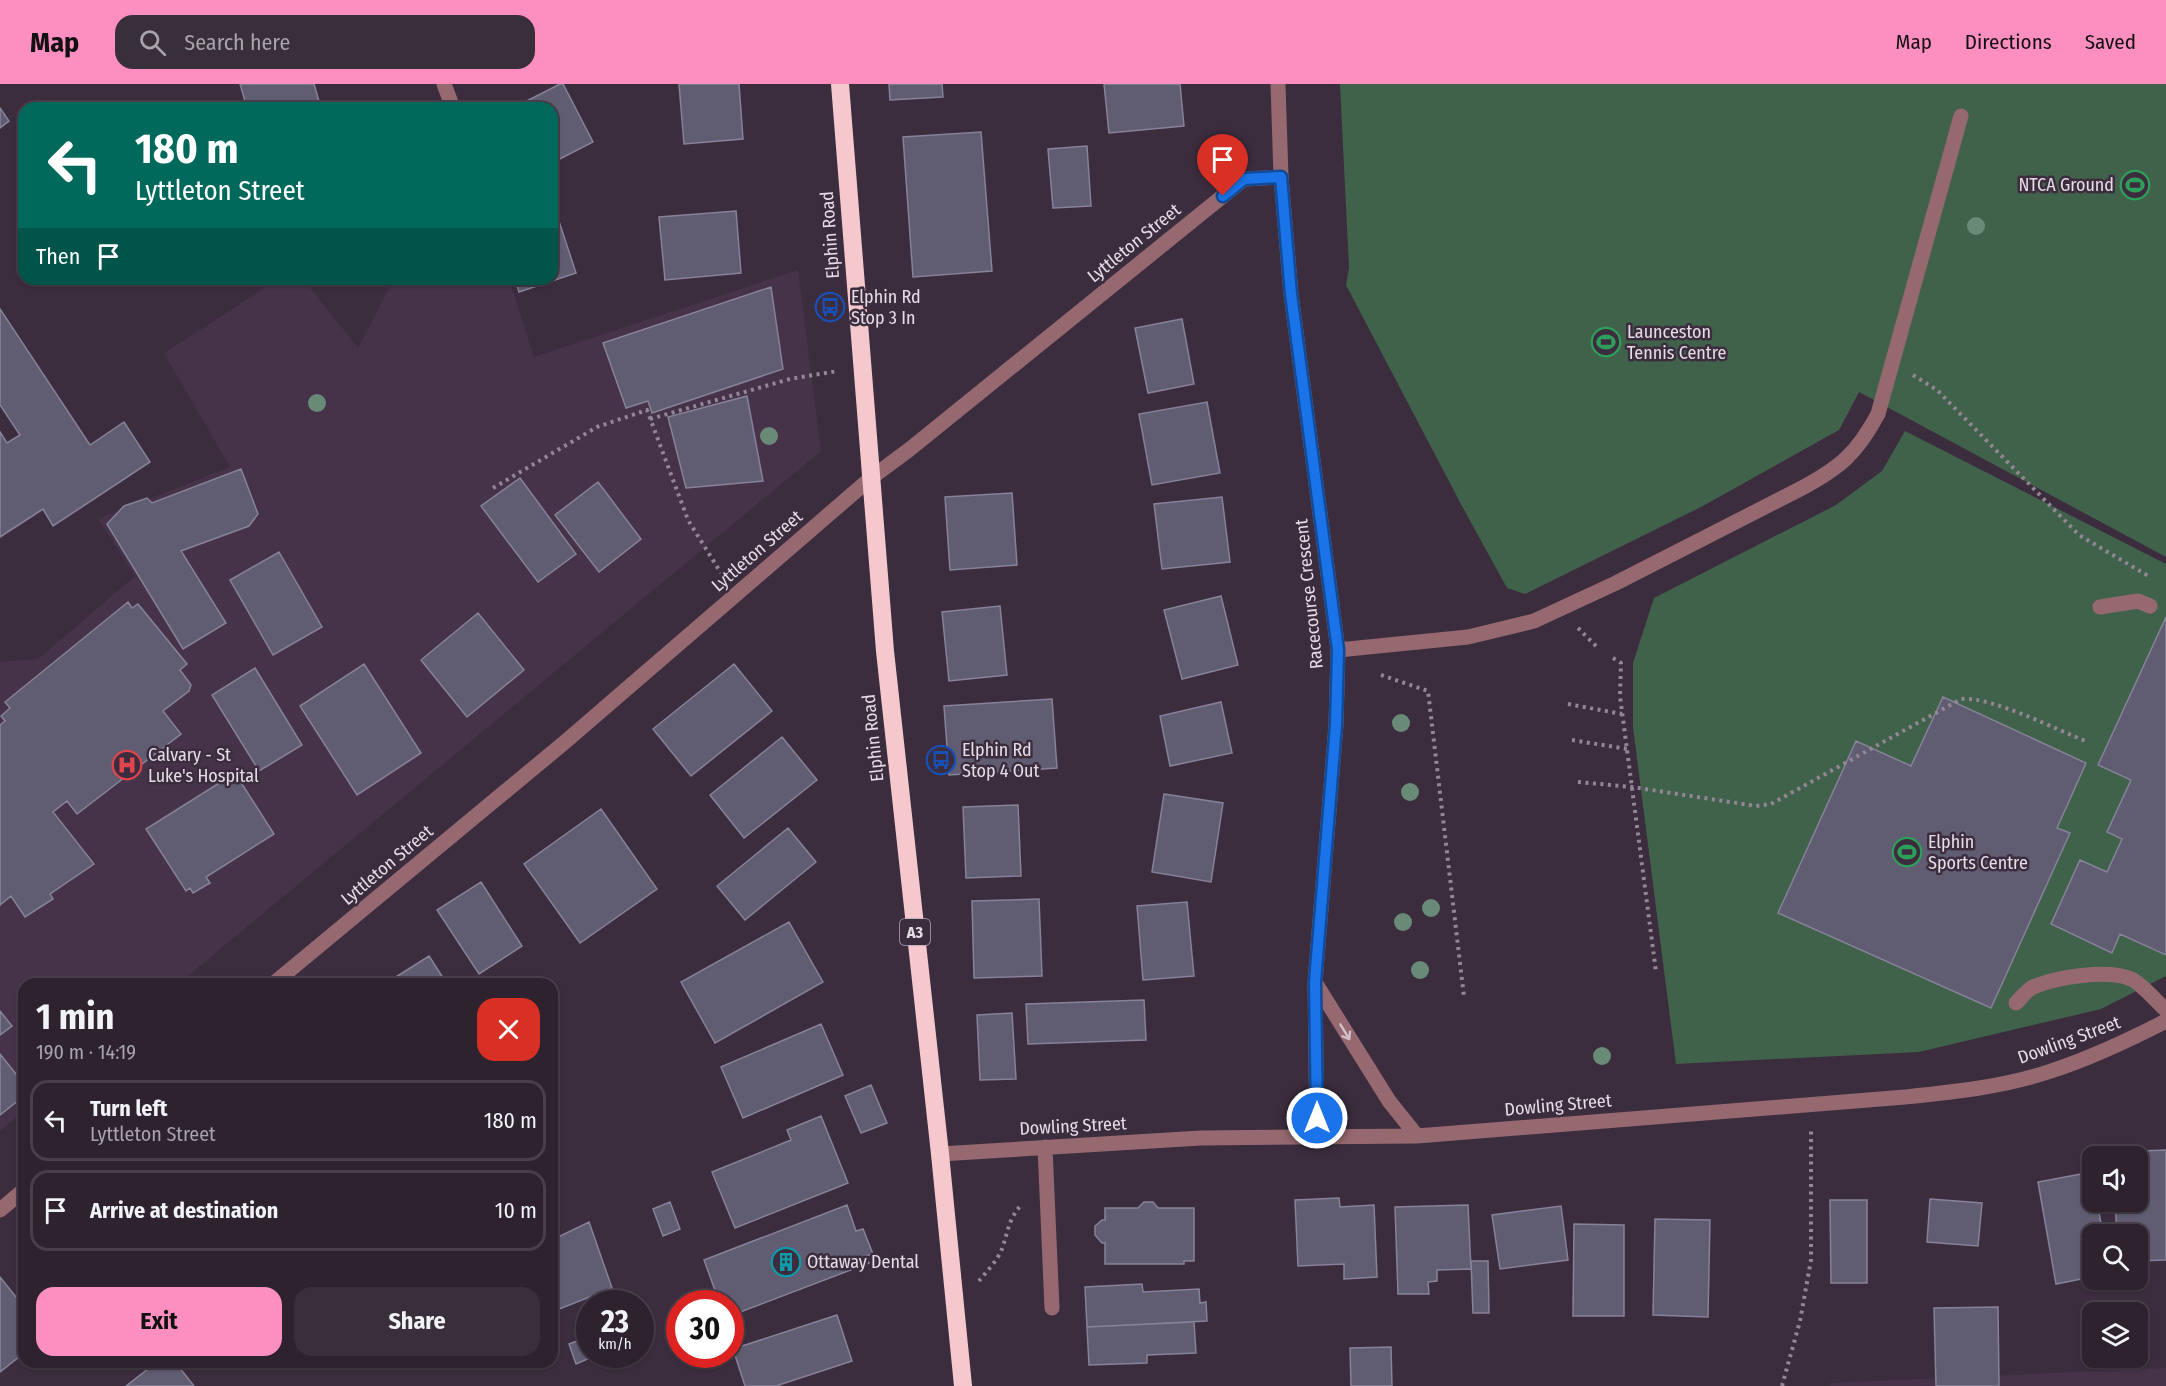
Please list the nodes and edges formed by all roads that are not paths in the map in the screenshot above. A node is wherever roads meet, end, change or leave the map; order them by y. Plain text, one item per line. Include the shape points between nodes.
1 (444, 84) edge
2 (840, 84) edge
3 (1278, 84) edge
4 (451, 102) edge
5 (1960, 116) dead end
6 (1281, 177) junction
7 (871, 478) junction
8 (2150, 606) road end
9 (2100, 607) dead end
10 (1338, 650) junction
11 (280, 978) edge
12 (1315, 982) junction
13 (2016, 1003) dead end
14 (2166, 1010) edge
15 (2166, 1021) edge
16 (1417, 1136) junction
17 (1317, 1137) junction
18 (1045, 1148) junction
19 (940, 1154) junction
20 (18, 1195) edge
21 (0, 1210) edge
22 (1052, 1308) dead end
23 (963, 1386) edge

1 - 4 street
2 - 7 highway, Elphin Road / A3
3 - 6 street, Racecourse Crescent
5 - 10 street via 1878,414 1848,459 1792,493 1534,621 1468,637
6 - 7 street, Lyttleton Street via 1244,179
6 - 10 street, Racecourse Crescent via 1291,294
7 - 11 street, Lyttleton Street via 565,742
7 - 19 highway, Elphin Road / A3 via 897,768
8 - 9 street via 2138,601
10 - 12 street, Racecourse Crescent via 1336,725
12 -> 16 street via 1389,1101
12 - 17 street, Racecourse Crescent
13 - 14 street via 2031,988 2080,976 2114,975 2133,979
15 - 16 street, Dowling Street via 2128,1041 2050,1072 1969,1090
16 - 17 street, Dowling Street
17 - 18 street, Dowling Street via 1201,1138
18 - 19 street, Dowling Street
18 - 22 street
19 - 23 highway, Elphin Road / A3
20 - 21 street

